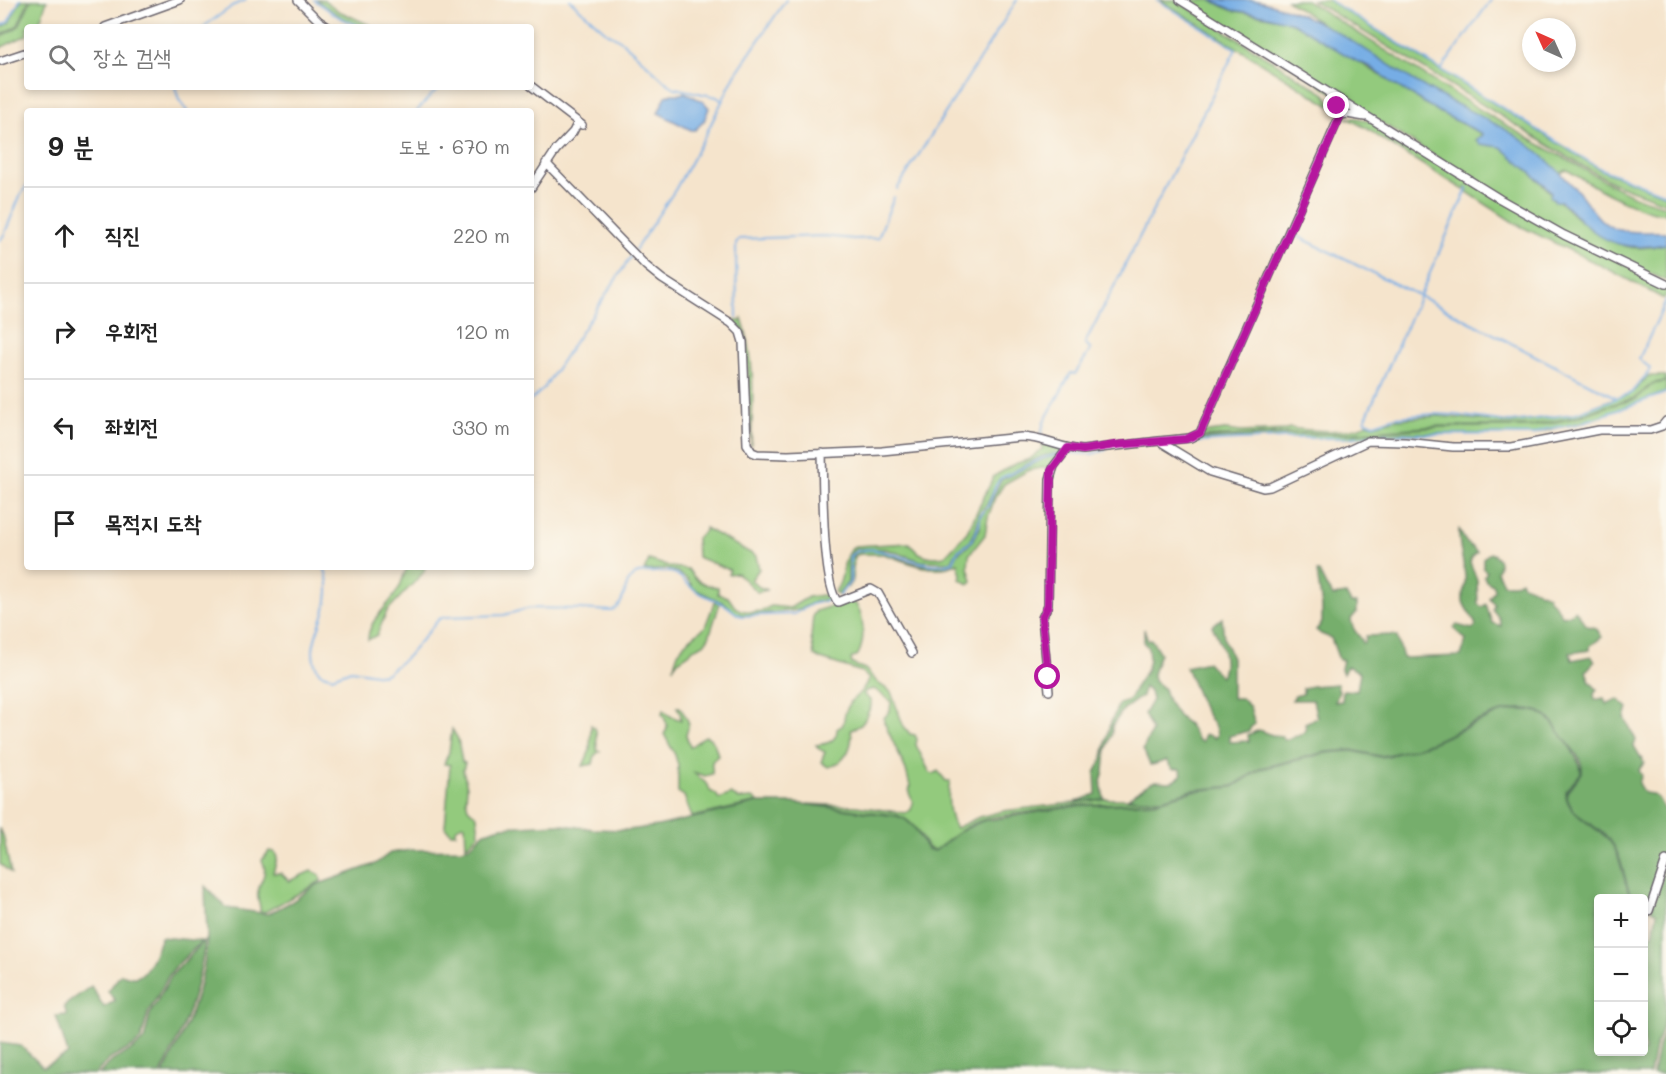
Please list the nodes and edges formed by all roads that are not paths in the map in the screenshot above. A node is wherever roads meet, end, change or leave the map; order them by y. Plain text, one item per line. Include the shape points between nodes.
1 (180, 0) edge
2 (298, 0) edge
3 (1180, 0) edge
4 (113, 24) edge
5 (324, 24) edge
6 (24, 53) edge
7 (0, 61) edge
8 (534, 88) edge
9 (1328, 92) junction
10 (1341, 115) junction
11 (1372, 119) junction
12 (546, 163) junction
13 (534, 183) edge
14 (1666, 284) edge
15 (1666, 421) edge
16 (1159, 441) junction
17 (1068, 448) junction
18 (822, 453) junction
19 (912, 653) dead end
20 (1049, 691) dead end
21 (1666, 860) edge
22 (1649, 911) dead end

1 - 4 street
2 - 5 street
3 - 9 street
6 - 7 street
8 - 12 street via 580,123
9 - 10 street
9 - 11 street
10 - 11 street
10 - 16 street via 1200,433
11 - 14 street via 1535,219
12 - 13 street
12 - 18 street via 651,270 740,332 747,444 752,452
15 - 16 street via 1650,430 1599,430 1511,447 1368,441 1263,488 1210,472
16 - 17 street via 1083,450
17 - 18 street via 1021,436
17 - 20 street via 1054,466 1050,479 1048,605 1042,618
18 - 19 street via 828,566 835,600 874,590
21 - 22 street

